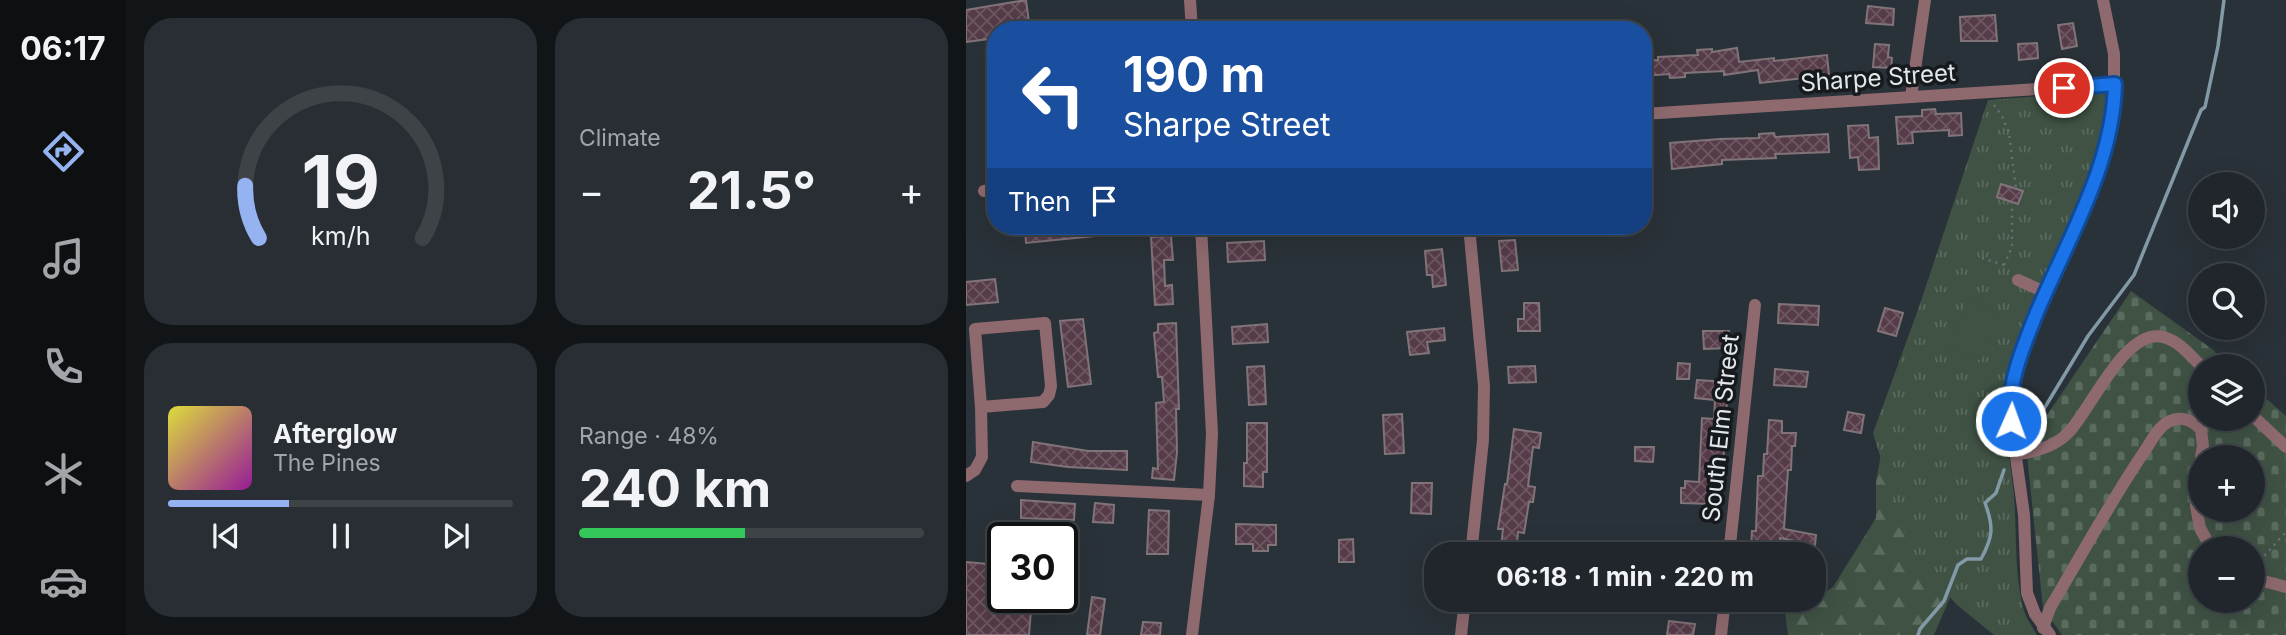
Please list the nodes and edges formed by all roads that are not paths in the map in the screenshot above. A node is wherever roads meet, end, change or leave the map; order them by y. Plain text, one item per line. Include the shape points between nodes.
1 (1190, 0) edge
2 (1925, 0) edge
3 (2103, 0) edge
4 (1191, 21) edge
5 (2115, 84) junction
6 (1911, 97) junction
7 (1652, 113) edge
8 (1202, 235) edge
9 (1470, 235) edge
10 (2018, 280) dead end
11 (2045, 292) junction
12 (1755, 306) dead end
13 (2188, 354) edge
14 (981, 407) junction
15 (2265, 427) edge
16 (2203, 445) edge
17 (2286, 447) edge
18 (2016, 454) junction
19 (966, 476) edge
20 (1017, 486) dead end
21 (1209, 495) junction
22 (1472, 542) edge
23 (1731, 542) edge
24 (2265, 581) edge
25 (2286, 587) edge
26 (1464, 612) edge
27 (1724, 612) edge
28 (2047, 631) edge
29 (1192, 635) edge
30 (1461, 635) edge
31 (1721, 635) edge

1 - 4 street
2 - 6 street
3 - 5 street
5 - 6 street, Sharpe Street
5 - 11 street via 2107,144
6 - 7 street, Sharpe Street
8 - 21 street via 1213,434
9 - 22 street via 1484,386
10 - 11 street
11 - 18 street via 2012,385
12 - 23 street, South Elm Street
13 - 18 street via 2176,342 2146,337 2128,350 2070,432 2036,452
14 - 14 street via 1043,402 1049,395 1045,323 975,329
14 - 19 street via 982,457
15 - 17 street
16 - 28 street via 2202,429 2190,420 2180,418 2161,427 2050,608
18 - 28 street via 2027,593
20 - 21 street
21 - 29 street
24 - 25 street
26 - 30 street
27 - 31 street

